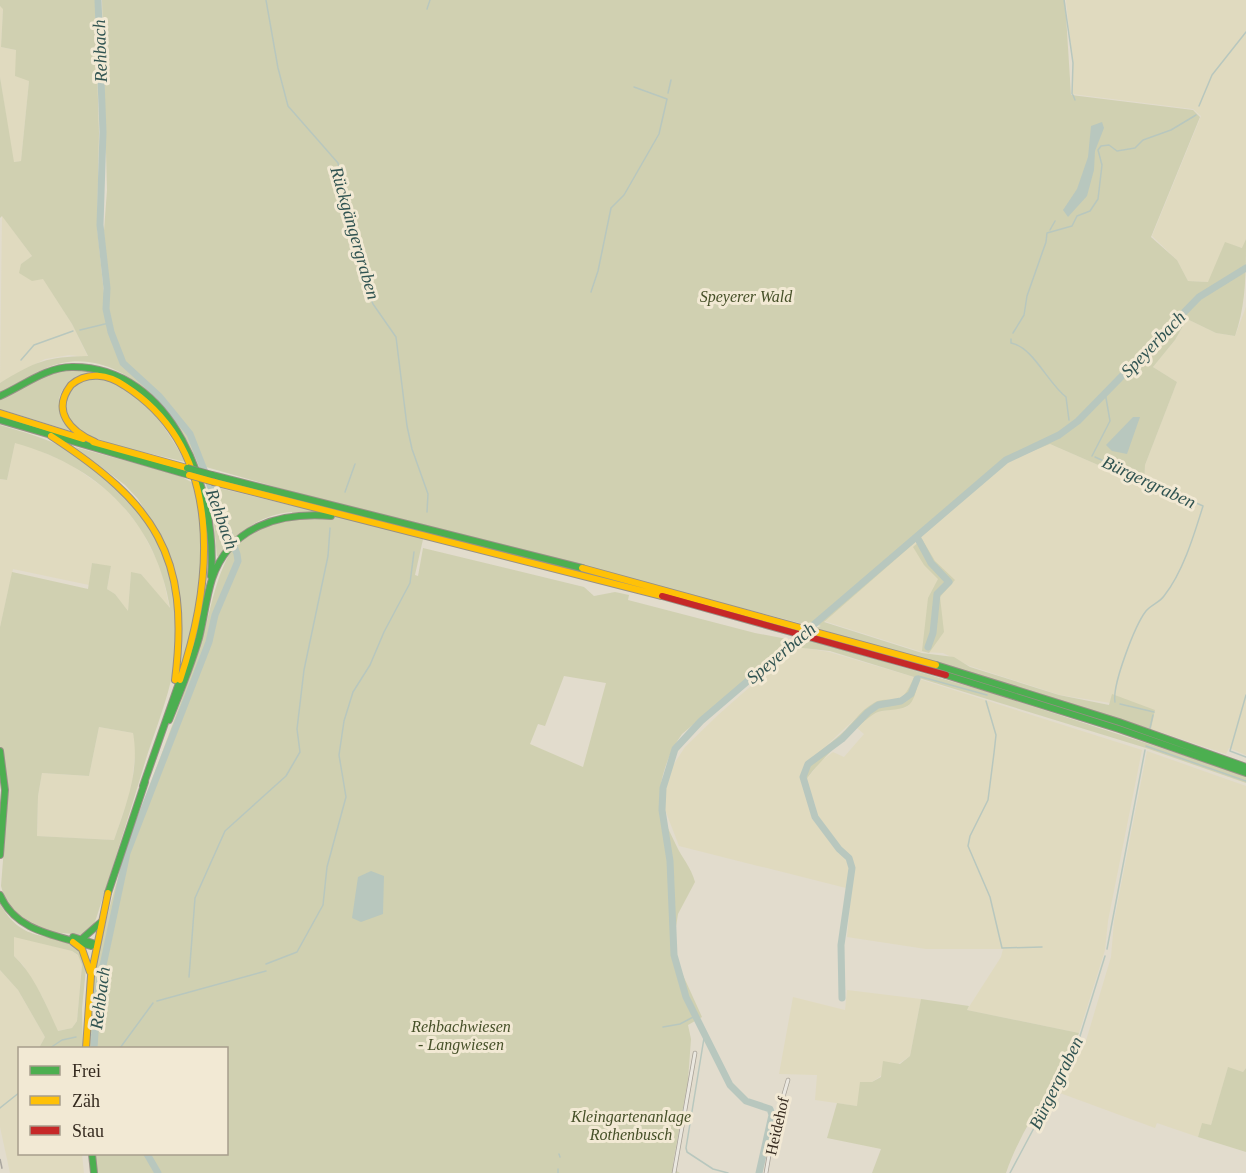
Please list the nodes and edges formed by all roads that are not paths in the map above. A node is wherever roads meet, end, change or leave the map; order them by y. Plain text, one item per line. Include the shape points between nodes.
1 (0, 396) edge
2 (0, 413) edge
3 (0, 420) edge
4 (51, 436) junction
5 (95, 442) junction
6 (188, 472) junction
7 (353, 518) junction
8 (372, 519) junction
9 (384, 522) junction
10 (210, 588) junction
11 (171, 701) junction
12 (0, 751) edge
13 (1246, 766) edge
14 (1246, 773) edge
15 (143, 786) junction
16 (5, 790) junction
17 (0, 797) edge
18 (2, 813) edge
19 (0, 855) edge
20 (0, 895) edge
21 (101, 922) junction
22 (66, 938) junction
23 (83, 938) junction
24 (96, 944) junction
25 (91, 976) junction
26 (86, 1047) edge
27 (694, 1053) dead end
28 (788, 1080) dead end
29 (92, 1155) edge
30 (94, 1173) edge
31 (674, 1173) edge
32 (766, 1173) edge

1 - 10 main road via 47,372 76,367 111,374 150,399 181,439 202,482 212,535
2 - 5 main road
3 - 4 main road
4 - 6 main road
4 - 11 main road via 121,485 163,547 175,584 181,626
5 - 6 main road
5 - 11 main road via 72,428 62,408 70,385 91,375 116,381 152,408 179,444 200,493 207,536 205,581 197,622
6 - 7 main road, bridge
6 - 8 main road, bridge via 212,475
7 - 8 main road
7 - 10 main road via 307,513 260,523 230,546
8 - 9 main road
9 - 13 main road via 804,628 1008,688
9 - 14 main road via 798,633 1006,694
10 - 15 main road via 195,649
11 - 15 main road
12 - 16 main road
15 - 21 main road
16 - 17 main road
16 - 18 main road
18 - 19 main road
20 - 22 main road via 8,912 20,923
21 - 23 main road
21 - 24 main road
22 - 23 main road
22 - 24 main road
22 - 25 main road via 82,949
23 - 24 main road
24 - 25 main road
25 - 26 main road
27 - 31 street
28 - 32 street, Heidehof
29 - 30 main road

